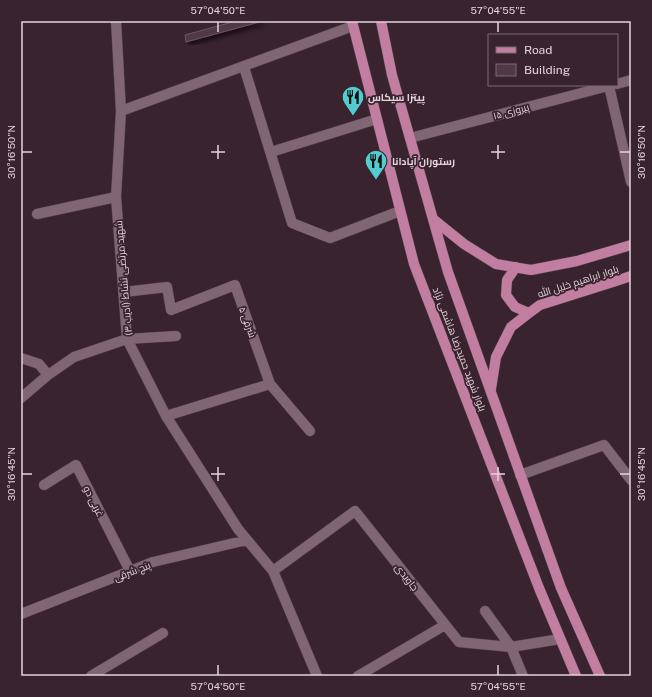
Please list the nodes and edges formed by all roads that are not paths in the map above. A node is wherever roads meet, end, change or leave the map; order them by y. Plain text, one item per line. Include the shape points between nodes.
1 (116, 21) edge
2 (382, 21) edge
3 (353, 24) edge
4 (244, 67) junction
5 (631, 80) edge
6 (618, 84) edge
7 (609, 86) edge
8 (613, 86) edge
9 (121, 111) junction
10 (377, 119) junction
11 (410, 138) junction
12 (271, 152) junction
13 (631, 182) edge
14 (116, 196) junction
15 (400, 211) junction
16 (37, 214) dead end
17 (433, 219) junction
18 (631, 245) edge
19 (516, 267) junction
20 (631, 276) edge
21 (124, 292) junction
22 (529, 313) junction
23 (176, 336) dead end
24 (128, 339) junction
25 (21, 358) edge
26 (48, 375) junction
27 (270, 384) junction
28 (490, 390) junction
29 (21, 398) edge
30 (166, 416) junction
31 (310, 431) dead end
32 (520, 475) junction
33 (631, 480) edge
34 (44, 485) dead end
35 (248, 540) junction
36 (130, 571) junction
37 (274, 571) junction
38 (485, 611) dead end
39 (21, 614) edge
40 (445, 625) junction
41 (163, 632) dead end
42 (560, 639) junction
43 (511, 647) junction
44 (91, 676) edge
45 (317, 676) edge
46 (358, 676) edge
47 (523, 676) edge
48 (576, 676) edge
49 (600, 676) edge

1 - 9 street, شهید مرتضی نشاط (ادیب ۳)
2 - 11 main road, بلوار شهید حمیدرضا هاشمی نژاد via 392,75
3 - 4 street
3 - 10 main road, بلوار شهید حمیدرضا هاشمی نژاد
4 - 9 street
4 - 12 street
5 - 6 street, پیروزی ۱۵
7 - 11 street, پیروزی ۱۵
8 - 13 street
9 - 14 street, شهید مرتضی نشاط (ادیب ۳)
10 - 12 street
10 - 15 main road, بلوار شهید حمیدرضا هاشمی نژاد
11 - 17 main road, بلوار شهید حمیدرضا هاشمی نژاد
12 - 15 street via 292,224 330,238
14 - 16 street
14 - 21 street, شهید مرتضی نشاط (ادیب ۳)
15 - 42 main road, بلوار شهید حمیدرضا هاشمی نژاد via 414,264
17 - 19 main road, بلوار ابراهیم خلیل الله via 464,244 496,264
17 - 28 main road, بلوار شهید حمیدرضا هاشمی نژاد via 448,272
18 - 19 main road, بلوار ابراهیم خلیل الله via 531,270
19 - 22 main road via 507,280 506,295 515,308
20 - 22 main road, بلوار ابراهیم خلیل الله via 540,305
21 - 24 street, شهید مرتضی نشاط (ادیب ۳)
21 - 27 street, ۵ شرقی via 167,287 171,310 235,285
22 - 28 main road, بلوار ابراهیم خلیل الله via 511,327 496,357
23 - 24 street
24 - 26 street via 74,357
24 - 30 street, شهید مرتضی نشاط (ادیب ۳)
25 - 26 street via 39,364
26 - 29 street
27 - 30 street
27 - 31 street
28 - 32 main road, بلوار شهید حمیدرضا هاشمی نژاد
30 - 35 street, شهید مرتضی نشاط (ادیب ۳) via 238,529
32 - 33 street via 604,445
32 - 49 main road, بلوار شهید حمیدرضا هاشمی نژاد via 561,588
34 - 36 street, غربی دو via 76,465
35 - 36 street, پنج شرقی via 153,562
35 - 37 street, شهید مرتضی نشاط (ادیب ۳)
36 - 39 street, پنج شرقی
37 - 40 street, جاویدی via 355,511
37 - 45 street, شهید مرتضی نشاط (ادیب ۳)
38 - 43 street
40 - 43 street, جاویدی via 459,642
40 - 46 street
41 - 44 street
42 - 43 street, جاویدی
42 - 48 main road, بلوار شهید حمیدرضا هاشمی نژاد
43 - 47 street

